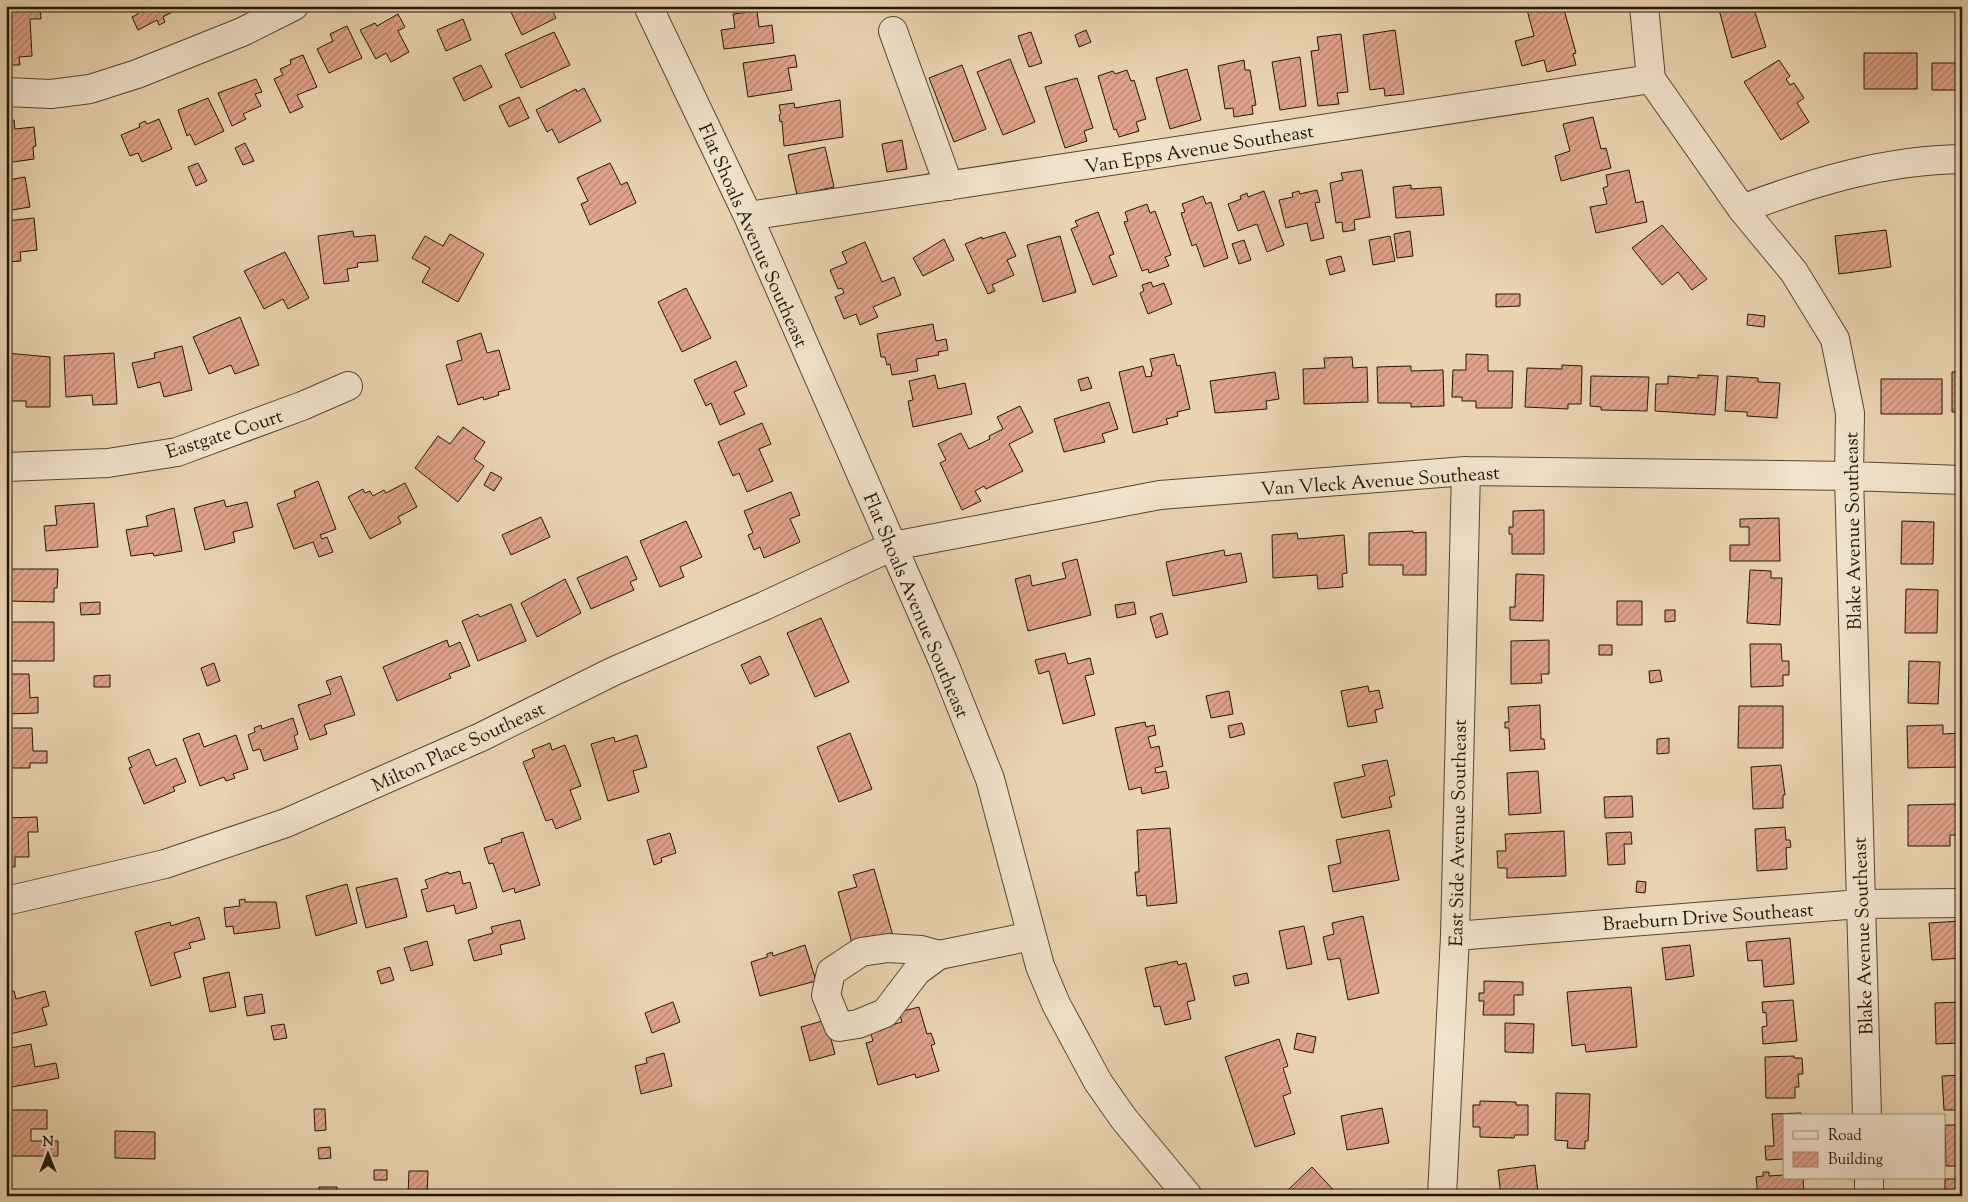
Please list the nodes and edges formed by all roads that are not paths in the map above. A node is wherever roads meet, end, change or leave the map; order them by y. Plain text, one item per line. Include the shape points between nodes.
1 (294, 6) edge
2 (648, 6) edge
3 (1644, 6) edge
4 (893, 31) dead end
5 (1651, 79) junction
6 (6, 92) edge
7 (1962, 159) edge
8 (949, 186) junction
9 (1742, 209) junction
10 (748, 216) junction
11 (348, 386) dead end
12 (6, 467) edge
13 (1466, 471) junction
14 (1849, 476) junction
15 (1962, 480) edge
16 (893, 546) junction
17 (6, 901) edge
18 (1962, 903) edge
19 (1860, 904) junction
20 (1032, 936) junction
21 (1455, 936) junction
22 (939, 955) junction
23 (1867, 1114) edge
24 (1869, 1180) edge
25 (1188, 1196) edge
26 (1442, 1196) edge
27 (1869, 1196) edge

1 - 6 street via 242,32 146,71 90,89 51,94
2 - 10 street, Flat Shoals Avenue Southeast
3 - 5 street, Blake Avenue Southeast
4 - 8 street
5 - 8 street, Van Epps Avenue Southeast
5 - 9 street, Blake Avenue Southeast
7 - 9 street via 1935,159 1851,173
8 - 10 street, Van Epps Avenue Southeast
9 - 14 street, Blake Avenue Southeast via 1794,272 1835,339 1850,412
10 - 16 street, Flat Shoals Avenue Southeast
11 - 12 street, Eastgate Court via 177,452 108,463
13 - 14 street, Van Vleck Avenue Southeast
13 - 16 street, Van Vleck Avenue Southeast via 1160,496
13 - 21 street, East Side Avenue Southeast
14 - 15 street, Van Vleck Avenue Southeast
14 - 19 street, Blake Avenue Southeast
16 - 17 street, Milton Place Southeast via 614,671 481,737 286,823 164,864
16 - 20 street, Flat Shoals Avenue Southeast via 990,779
18 - 19 street, Braeburn Drive Southeast
19 - 21 street, Braeburn Drive Southeast
19 - 23 street, Blake Avenue Southeast
20 - 22 street
20 - 25 street, Flat Shoals Avenue Southeast via 1056,1004 1098,1082 1124,1119
21 - 26 street, East Side Avenue Southeast
22 - 22 street via 921,950 888,948 861,952 831,972 826,995 839,1027 858,1024 886,1013 917,971
24 - 27 street

